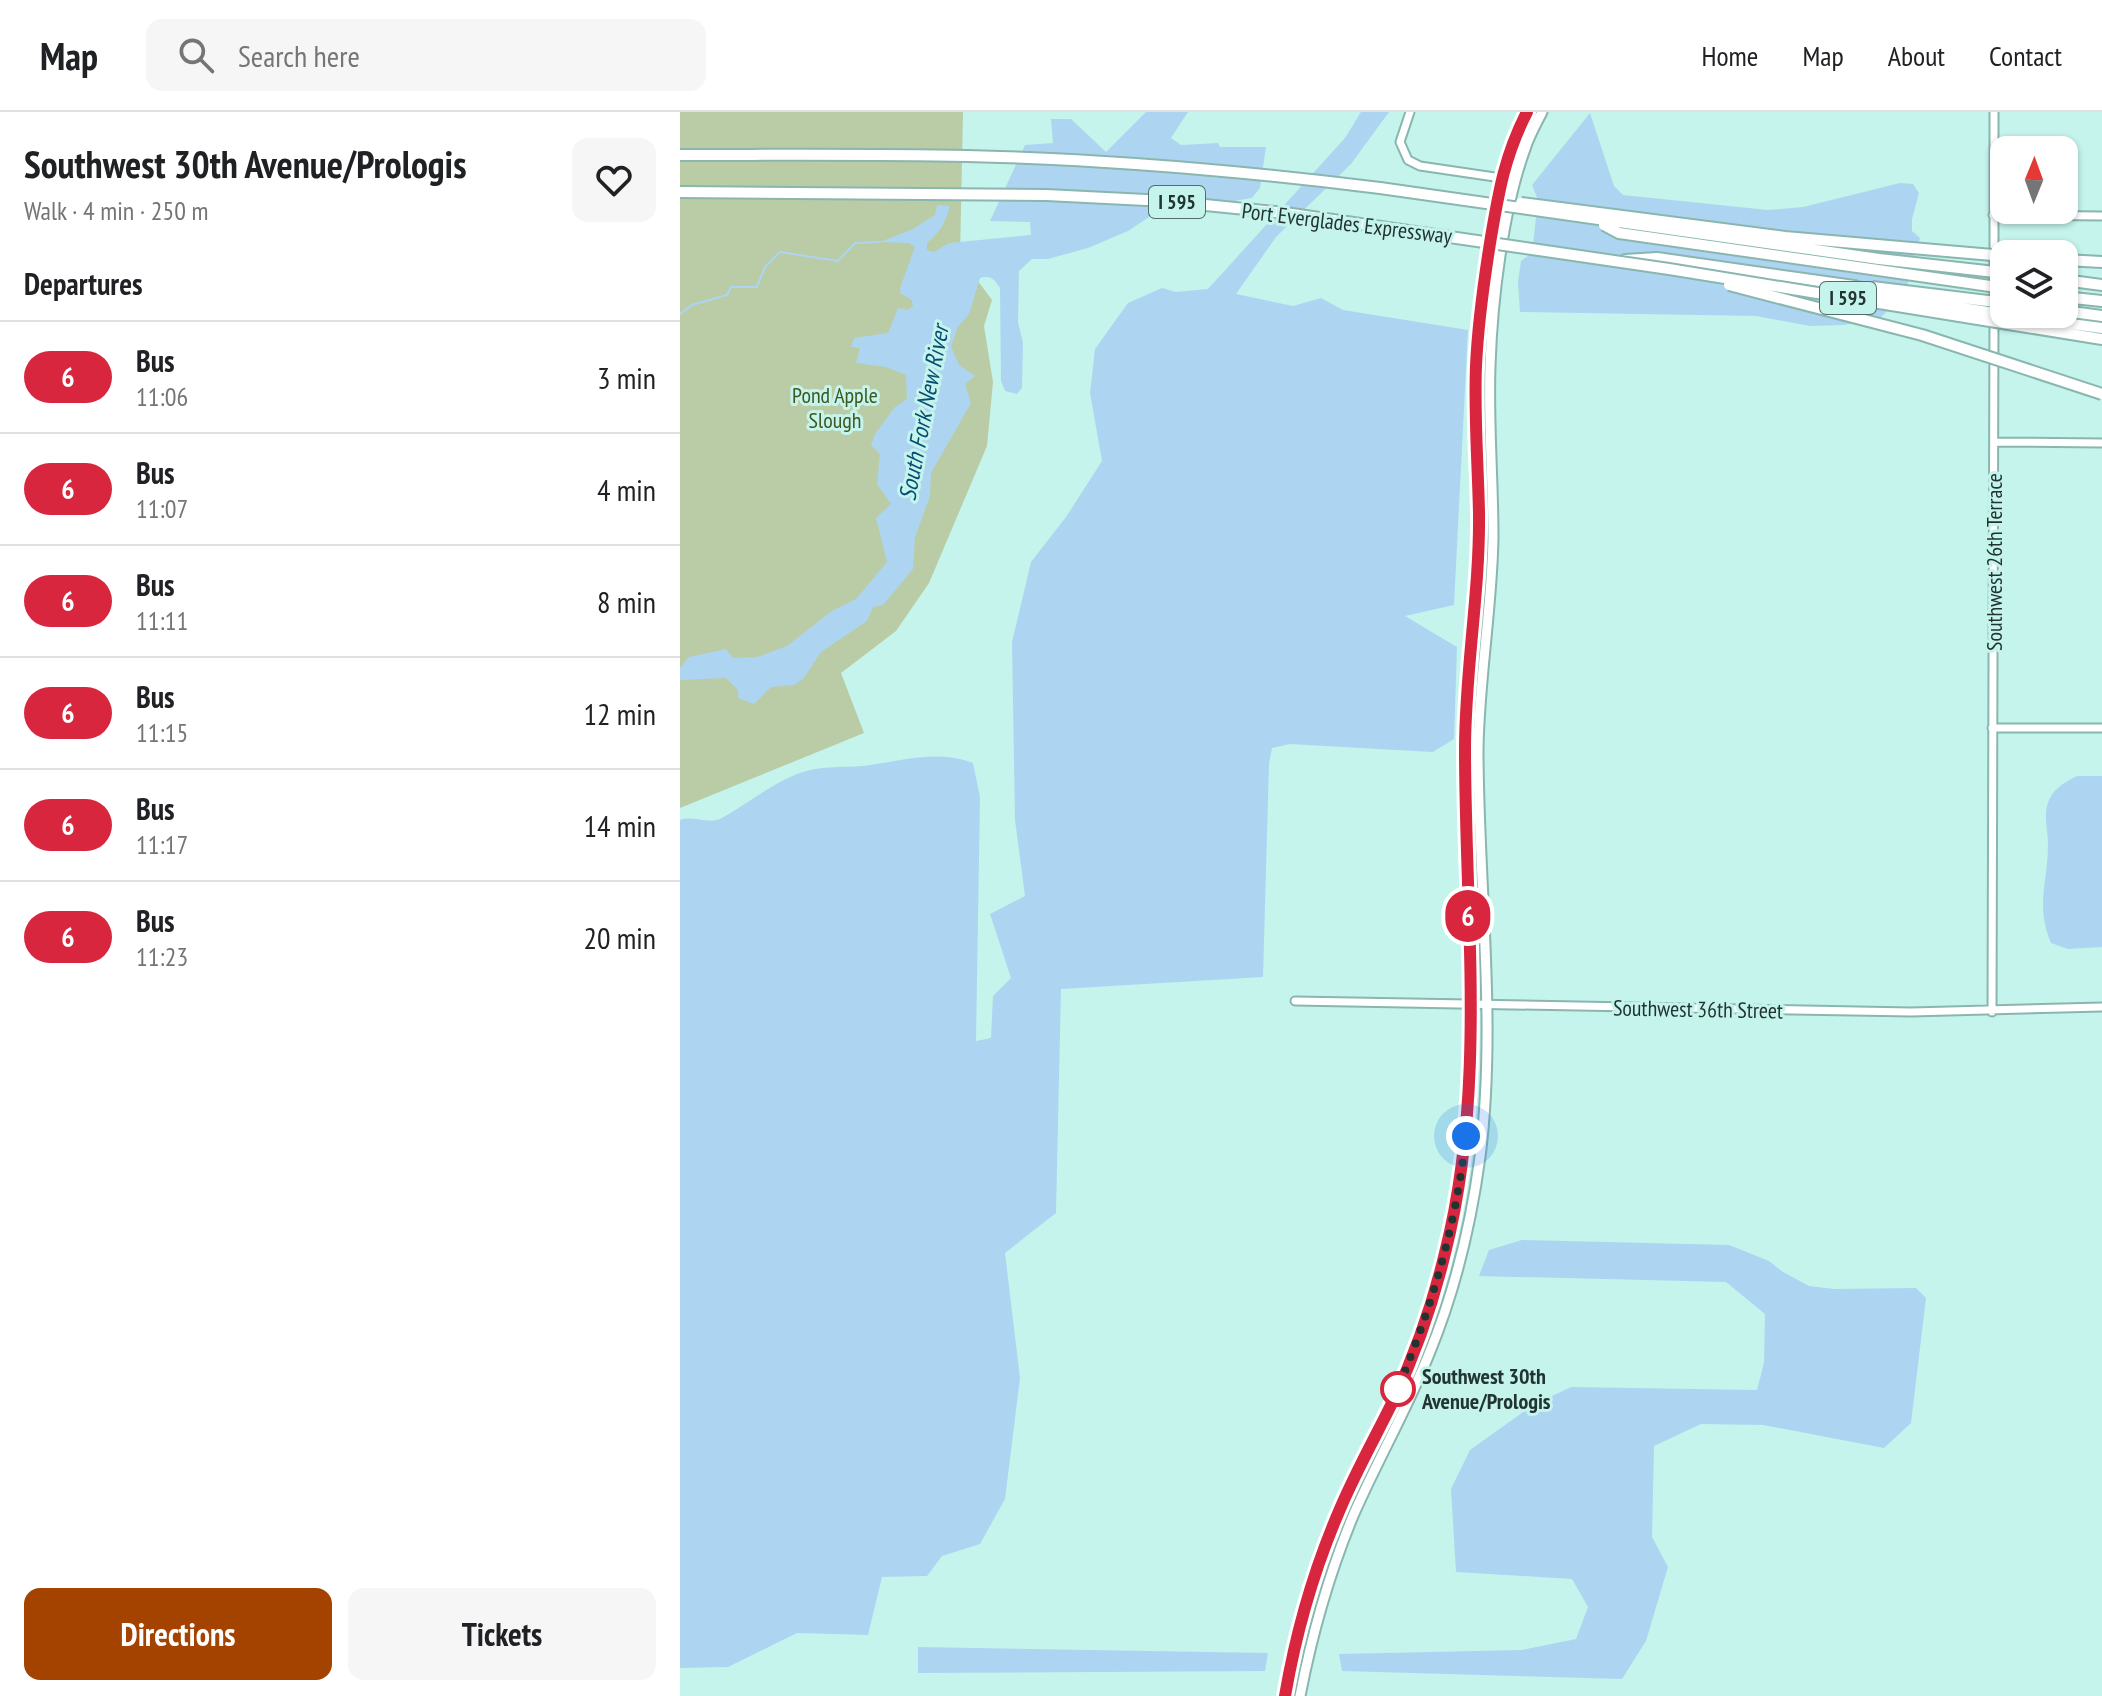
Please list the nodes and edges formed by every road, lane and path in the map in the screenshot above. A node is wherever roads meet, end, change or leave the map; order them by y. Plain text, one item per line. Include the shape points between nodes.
1 (1410, 112) edge
2 (1527, 112) edge
3 (1542, 112) edge
4 (1994, 112) edge
5 (1994, 136) edge
6 (680, 155) edge
7 (1501, 178) junction
8 (1515, 180) junction
9 (1380, 188) junction
10 (680, 192) edge
11 (2078, 216) edge
12 (2102, 216) edge
13 (1594, 220) junction
14 (1993, 224) edge
15 (1990, 255) edge
16 (1615, 261) junction
17 (2078, 261) edge
18 (2102, 262) edge
19 (1669, 269) junction
20 (1990, 271) edge
21 (2078, 280) edge
22 (2102, 283) edge
23 (1854, 286) junction
24 (1990, 286) edge
25 (2078, 298) edge
26 (1990, 301) edge
27 (2102, 301) edge
28 (2078, 313) edge
29 (1990, 315) edge
30 (2102, 316) edge
31 (1990, 317) edge
32 (2078, 326) edge
33 (2053, 328) edge
34 (2102, 328) edge
35 (2102, 339) edge
36 (2102, 394) edge
37 (1994, 442) junction
38 (2102, 443) edge
39 (1992, 728) junction
40 (2102, 728) edge
41 (1466, 798) junction
42 (1479, 798) junction
43 (1295, 1001) dead end
44 (1470, 1004) junction
45 (1486, 1004) junction
46 (2102, 1007) edge
47 (1992, 1012) junction
48 (1285, 1696) edge
49 (1300, 1696) edge

1 - 7 street via 1400,142 1408,160
2 - 7 main road
3 - 8 main road
4 - 5 street, Southwest 26th Terrace
6 - 9 highway, Port Everglades Expressway / I 595 via 1058,159
7 - 8 street
7 - 41 main road via 1476,369 1479,540 1466,699
8 - 42 main road via 1490,355 1492,552 1480,696
9 - 13 highway, Port Everglades Expressway / I 595, bridge
9 - 15 highway, bridge via 1785,237
10 - 16 highway, Port Everglades Expressway / I 595, bridge via 1166,201 1299,214
11 - 12 street
13 - 20 highway, Port Everglades Expressway / I 595, bridge
13 - 24 highway, bridge via 1619,233
14 - 37 street, Southwest 26th Terrace
16 - 19 highway, Port Everglades Expressway / I 595, bridge
16 - 23 highway, bridge via 1657,258
17 - 18 highway
19 - 31 highway, Port Everglades Expressway / I 595, bridge
19 - 36 highway, bridge via 1922,335
21 - 22 highway
23 - 26 highway, bridge
23 - 29 highway, bridge
25 - 27 highway
28 - 30 highway
32 - 34 highway
33 - 35 highway, Port Everglades Expressway / I 595
37 - 38 street
37 - 39 street, Southwest 26th Terrace
39 - 40 street
39 - 47 street, Southwest 26th Terrace
41 - 42 main road
41 - 44 main road
42 - 45 main road
43 - 44 street, Southwest 36th Street
44 - 45 street, Southwest 36th Street
44 - 48 main road via 1467,1134 1439,1277 1396,1393 1323,1551
45 - 47 street, Southwest 36th Street
45 - 49 main road via 1482,1134 1459,1263 1413,1393 1340,1548
46 - 47 street, Southwest 36th Street

